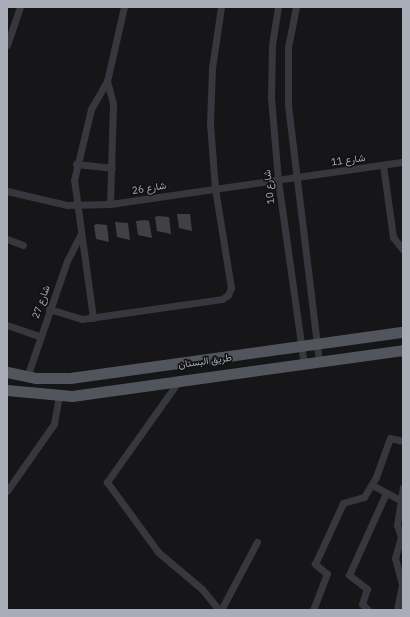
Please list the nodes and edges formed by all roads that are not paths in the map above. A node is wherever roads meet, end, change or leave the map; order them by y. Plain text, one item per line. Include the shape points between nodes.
1 (20, 7) edge
2 (124, 7) edge
3 (221, 7) edge
4 (278, 7) edge
5 (296, 7) edge
6 (7, 45) edge
7 (107, 81) junction
8 (403, 162) edge
9 (76, 164) junction
10 (383, 165) junction
11 (112, 168) junction
12 (295, 178) junction
13 (278, 180) junction
14 (215, 188) junction
15 (7, 191) edge
16 (110, 204) junction
17 (76, 205) junction
18 (80, 236) junction
19 (7, 240) edge
20 (23, 245) dead end
21 (403, 250) edge
22 (49, 309) junction
23 (93, 318) junction
24 (7, 325) edge
25 (403, 332) edge
26 (39, 336) junction
27 (317, 344) junction
28 (301, 346) junction
29 (403, 350) edge
30 (319, 362) junction
31 (304, 364) junction
32 (7, 372) edge
33 (27, 377) junction
34 (178, 382) junction
35 (7, 390) edge
36 (59, 396) junction
37 (403, 441) edge
38 (372, 485) junction
39 (403, 487) edge
40 (7, 491) edge
41 (386, 493) junction
42 (398, 499) junction
43 (400, 509) edge
44 (257, 542) dead end
45 (220, 610) edge
46 (313, 610) edge
47 (368, 610) edge
48 (397, 610) edge

1 - 6 street
2 - 7 street
3 - 14 street via 210,95
4 - 13 street, شارع 10 via 271,81
5 - 12 street via 287,72
7 - 9 street via 91,109
7 - 11 street via 112,96
8 - 10 street, شارع 11
9 - 11 street
9 - 17 street
10 - 12 street, شارع 11
10 - 21 street via 393,237
11 - 16 street
12 - 13 street, شارع 26
12 - 27 street
13 - 14 street, شارع 26
13 - 28 street, شارع 10
14 - 16 street, شارع 26
14 - 23 street via 231,288 228,295 222,299
15 - 17 street, شارع 26 via 47,202
16 - 17 street, شارع 26
17 - 18 street
18 - 22 street, شارع 27 via 67,260
18 - 23 street
19 - 20 street
22 - 23 street via 70,318
22 - 26 street, شارع 27
24 - 26 street
25 - 27 main road, طريق البستان
26 - 33 street, شارع 27
27 - 28 main road, طريق البستان
27 - 30 street
28 - 31 street, شارع 10
28 - 33 main road, طريق البستان via 70,378
29 - 30 main road, طريق البستان
30 - 31 main road, طريق البستان
31 - 34 main road, طريق البستان
32 - 33 main road, طريق البستان
34 - 36 main road, طريق البستان
34 - 45 street via 108,482 158,552 202,589
35 - 36 main road, طريق البستان
36 - 40 street via 54,424
37 - 38 street via 393,438 389,440
38 - 41 street
38 - 46 street via 362,499 344,501 315,564 327,574
39 - 42 street
41 - 42 street
41 - 47 street via 349,575 366,589 362,606
42 - 43 street
43 - 48 street via 397,527 402,537 395,562 402,586
44 - 45 street

